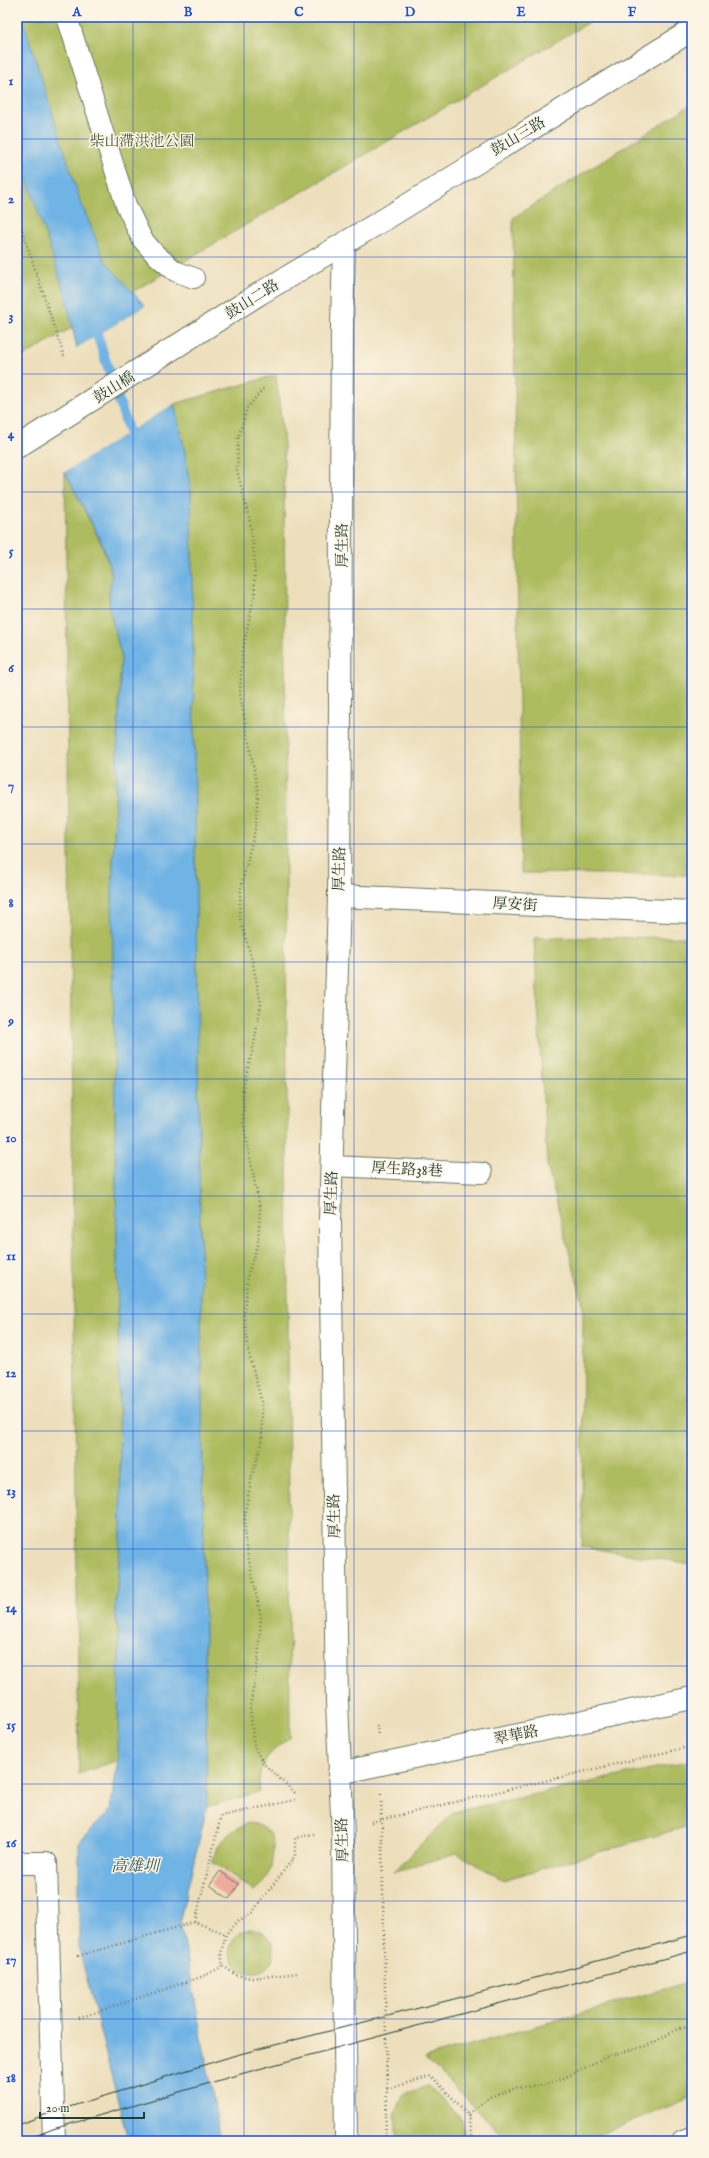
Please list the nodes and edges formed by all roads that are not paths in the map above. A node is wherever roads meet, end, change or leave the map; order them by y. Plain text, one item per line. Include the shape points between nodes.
1 (67, 17) edge
2 (692, 30) edge
3 (344, 244) junction
4 (194, 278) dead end
5 (162, 357) joint
6 (17, 447) edge
7 (339, 896) junction
8 (692, 912) edge
9 (332, 1166) junction
10 (482, 1173) dead end
11 (692, 1698) edge
12 (339, 1773) junction
13 (17, 1863) edge
14 (692, 2138) edge
15 (54, 2141) edge
16 (346, 2141) edge
17 (683, 2141) edge

1 - 4 lane via 126,205 142,239 175,271
2 - 3 street, 鼓山三路
3 - 5 street, 鼓山二路
3 - 7 street, 厚生路
5 - 6 street, 鼓山橋
7 - 8 street, 厚安街
7 - 9 street, 厚生路
9 - 10 lane, 厚生路38巷
9 - 12 street, 厚生路 via 331,1268
11 - 12 street, 翠華路
12 - 16 street, 厚生路
13 - 15 street via 46,1863
14 - 17 street

